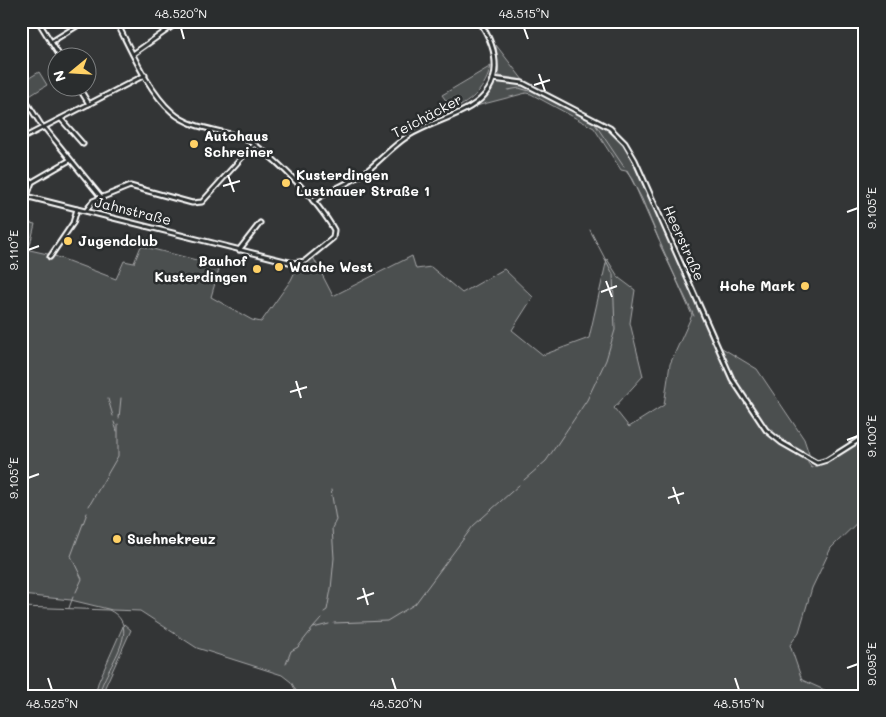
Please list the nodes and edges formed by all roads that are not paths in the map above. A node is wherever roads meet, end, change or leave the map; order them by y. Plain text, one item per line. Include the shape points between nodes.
1 (38, 21) edge
2 (116, 21) edge
3 (180, 21) edge
4 (478, 21) edge
5 (83, 22) edge
6 (51, 42) junction
7 (54, 48) edge
8 (133, 54) junction
9 (145, 75) junction
10 (493, 79) junction
11 (22, 94) edge
12 (85, 98) edge
13 (89, 104) junction
14 (60, 119) junction
15 (43, 128) junction
16 (21, 139) edge
17 (83, 144) dead end
18 (254, 144) junction
19 (70, 160) junction
20 (21, 194) edge
21 (27, 196) junction
22 (101, 197) junction
23 (314, 201) junction
24 (77, 209) junction
25 (86, 210) junction
26 (260, 224) dead end
27 (239, 250) junction
28 (50, 257) dead end
29 (865, 436) edge

1 - 6 street
2 - 8 street
3 - 8 street
4 - 10 street via 494,50
5 - 6 street
6 - 7 street
8 - 9 street
9 - 13 street
9 - 18 street via 166,106 182,119
10 - 23 street, Teichäcker via 485,93 471,106 410,135 364,173
10 - 29 street, Heerstraße via 526,84 610,128 625,143 732,379 766,430 817,463
11 - 15 street
12 - 13 street
13 - 14 street
14 - 15 street
14 - 17 street
15 - 16 street
15 - 19 street
18 - 22 street via 208,198 199,203 133,186
18 - 23 street
19 - 21 street via 32,182
19 - 22 street
20 - 21 street, Jahnstraße
21 - 24 street, Jahnstraße
22 - 25 street via 90,203
23 - 27 street, Jahnstraße via 335,235 325,246 299,263
24 - 25 street, Jahnstraße
24 - 28 street via 73,223
25 - 27 street, Jahnstraße
26 - 27 street

